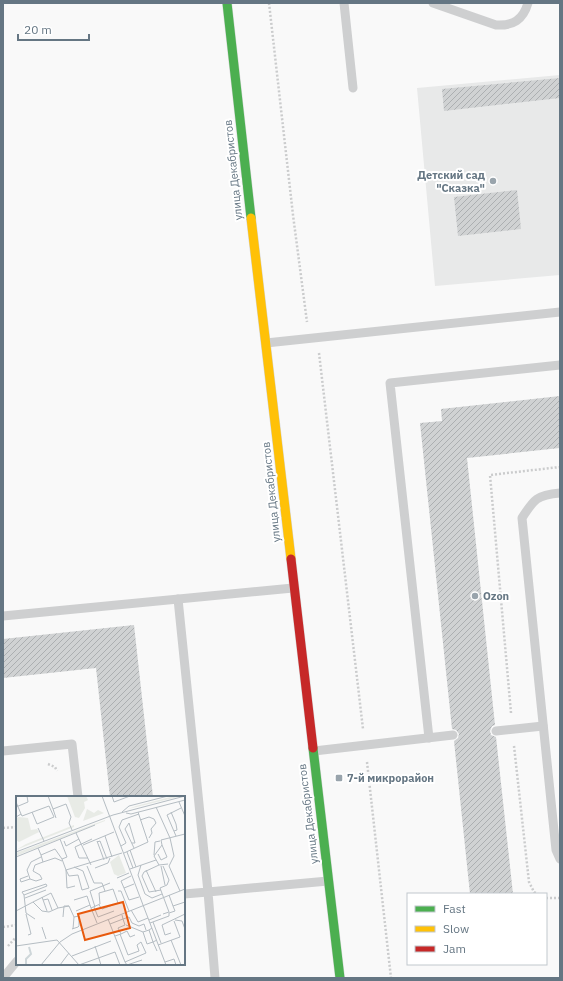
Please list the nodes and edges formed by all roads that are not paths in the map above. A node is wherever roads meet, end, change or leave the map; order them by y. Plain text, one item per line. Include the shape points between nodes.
1 (227, 3) edge
2 (344, 3) edge
3 (433, 3) edge
4 (528, 3) edge
5 (353, 88) dead end
6 (560, 312) edge
7 (266, 343) junction
8 (560, 365) edge
9 (560, 493) edge
10 (293, 588) junction
11 (178, 599) junction
12 (3, 616) edge
13 (543, 726) junction
14 (496, 731) dead end
15 (453, 735) dead end
16 (429, 738) junction
17 (3, 751) edge
18 (312, 751) junction
19 (78, 796) edge
20 (560, 859) edge
21 (328, 882) junction
22 (208, 892) junction
23 (185, 894) edge
24 (16, 962) edge
25 (4, 978) edge
26 (215, 978) edge
27 (340, 978) edge

1 - 7 main road, улица Декабристов
2 - 5 lane
3 - 4 lane via 496,25 507,25 517,21 525,13
6 - 7 lane
7 - 10 main road, улица Декабристов
8 - 16 lane via 390,383
9 - 13 lane via 544,494 531,502 522,518
10 - 11 lane
10 - 18 main road, улица Декабристов
11 - 12 lane
11 - 22 lane
13 - 14 lane
13 - 20 lane via 556,850
15 - 16 lane
16 - 18 lane
17 - 19 lane via 72,744
18 - 21 main road, улица Декабристов
21 - 22 lane
21 - 27 main road, улица Декабристов
22 - 23 lane
22 - 26 lane
24 - 25 lane

